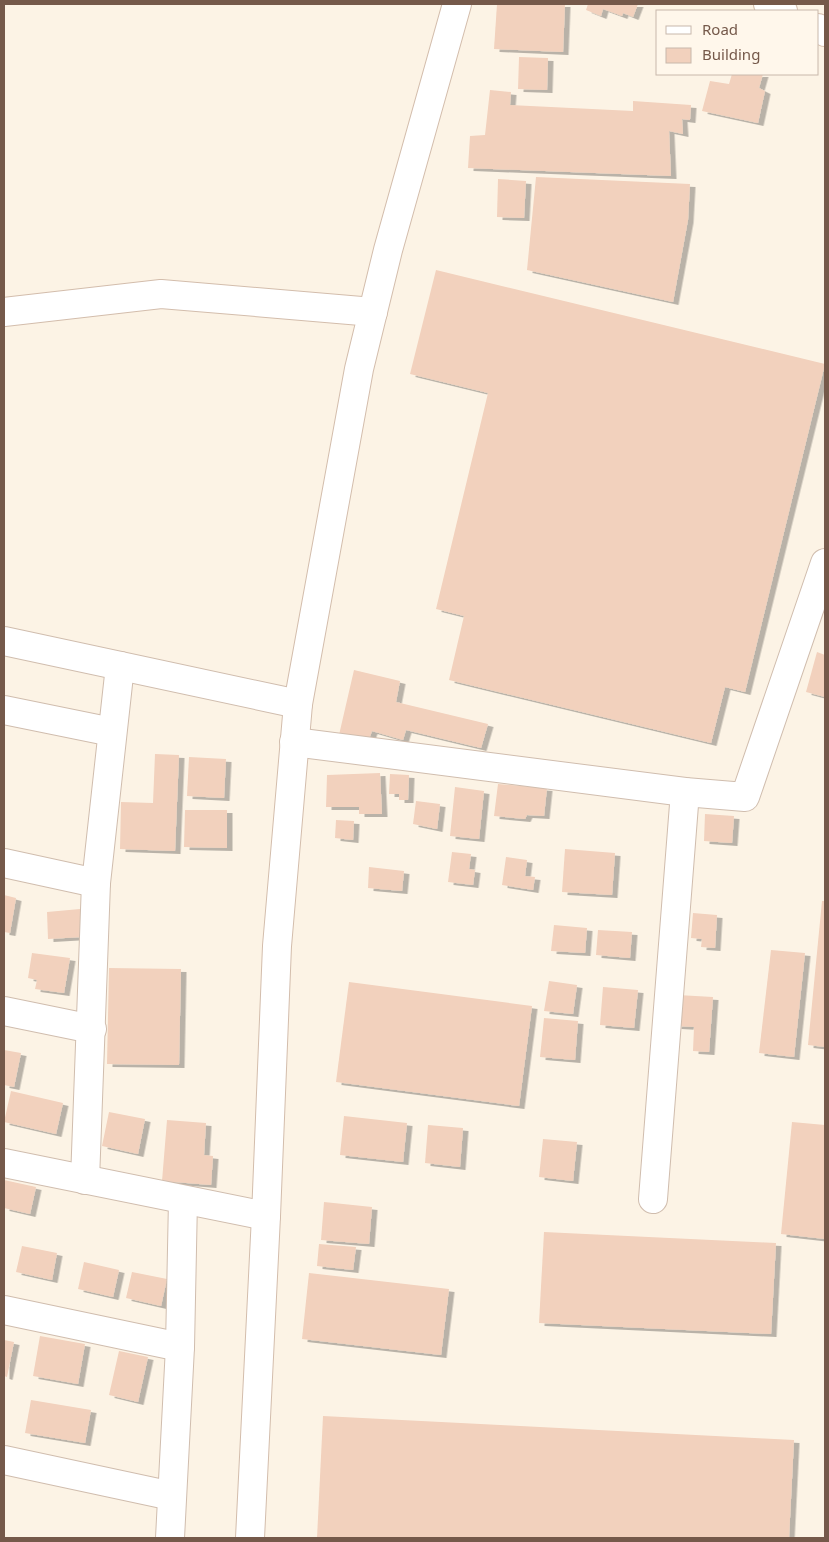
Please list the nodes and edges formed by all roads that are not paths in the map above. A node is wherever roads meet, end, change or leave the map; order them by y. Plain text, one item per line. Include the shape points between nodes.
1 (457, 4) edge
2 (768, 4) edge
3 (782, 10) edge
4 (4, 312) edge
5 (373, 312) junction
6 (825, 563) edge
7 (4, 641) edge
8 (120, 666) junction
9 (298, 704) junction
10 (4, 710) edge
11 (112, 732) junction
12 (294, 742) junction
13 (685, 792) junction
14 (4, 863) edge
15 (96, 884) junction
16 (4, 1011) edge
17 (92, 1029) junction
18 (4, 1162) edge
19 (85, 1180) junction
20 (653, 1199) dead end
21 (183, 1200) junction
22 (266, 1216) junction
23 (4, 1310) edge
24 (180, 1347) junction
25 (4, 1460) edge
26 (172, 1496) junction
27 (170, 1538) edge
28 (250, 1538) edge

1 - 5 street
2 - 3 street
4 - 5 street via 161,294
5 - 9 street via 359,369
6 - 13 street via 745,797
7 - 8 street
8 - 9 street
8 - 11 street
9 - 12 street
10 - 11 street
11 - 15 street
12 - 13 street
12 - 22 street via 277,946
13 - 20 street
14 - 15 street
15 - 17 street
16 - 17 street
17 - 19 street
18 - 19 street
19 - 21 street
21 - 22 street
21 - 24 street
22 - 28 street
23 - 24 street
24 - 26 street
25 - 26 street
26 - 27 street

